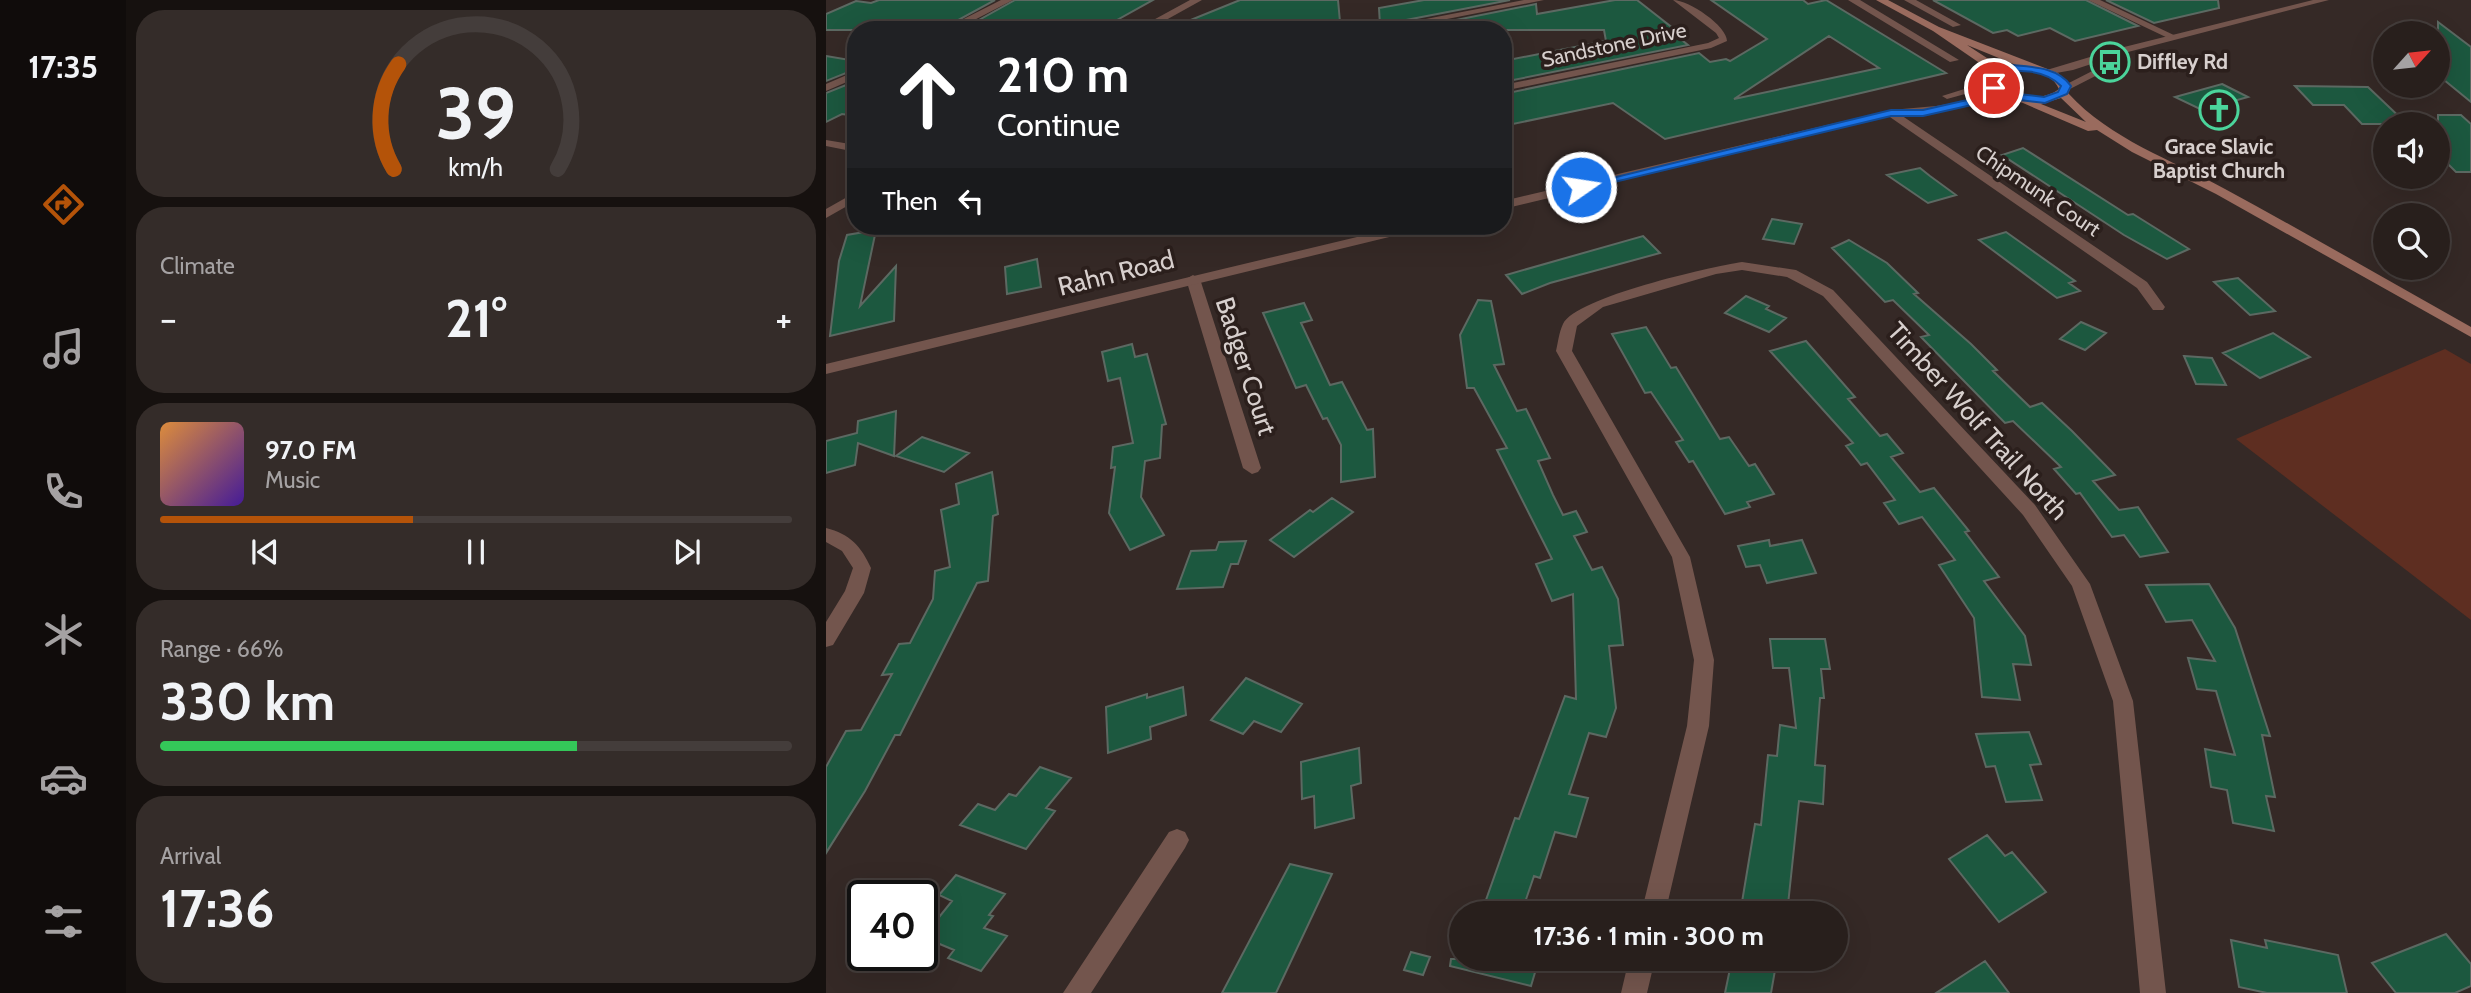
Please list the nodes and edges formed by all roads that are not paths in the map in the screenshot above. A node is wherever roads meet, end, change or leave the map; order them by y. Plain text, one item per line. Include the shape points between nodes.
1 (1008, 0) edge
2 (1197, 0) edge
3 (1539, 0) edge
4 (1678, 0) edge
5 (1853, 0) edge
6 (1881, 0) edge
7 (1909, 0) edge
8 (2093, 0) edge
9 (2324, 0) edge
10 (965, 21) edge
11 (1157, 21) edge
12 (1424, 21) edge
13 (1956, 25) dead end
14 (1936, 29) junction
15 (2173, 37) junction
16 (2151, 44) junction
17 (1954, 60) dead end
18 (2039, 71) junction
19 (847, 78) edge
20 (1990, 80) junction
21 (1512, 86) edge
22 (826, 88) edge
23 (2064, 90) junction
24 (2015, 97) junction
25 (1891, 113) junction
26 (2114, 136) junction
27 (826, 143) edge
28 (847, 147) edge
29 (847, 201) edge
30 (1512, 203) edge
31 (826, 214) edge
32 (1380, 235) edge
33 (1193, 279) junction
34 (2158, 307) dead end
35 (2471, 333) edge
36 (826, 369) edge
37 (1252, 468) dead end
38 (826, 535) edge
39 (826, 639) edge
40 (1177, 840) dead end
41 (1656, 901) edge
42 (1639, 971) edge
43 (1076, 993) edge
44 (1634, 993) edge
45 (2153, 993) edge

1 - 10 street
2 - 11 street
3 - 12 street
4 - 21 street, Sandstone Drive via 1720,31 1724,39
5 - 17 street
6 - 14 main road
7 - 13 street
8 - 15 street
9 - 15 street
14 - 18 main road
14 - 20 main road via 1986,62
15 - 16 street
16 - 18 street via 2068,68
16 - 23 street
18 - 20 main road via 2001,69
18 - 23 main road via 2062,81
19 - 22 street
20 - 24 main road
20 - 25 street
23 - 24 main road via 2045,100
23 - 26 main road via 2076,110
24 - 25 street via 1923,113
24 - 26 main road
25 - 30 street
25 - 34 street, Chipmunk Court via 2141,285
26 - 35 main road
27 - 28 street
29 - 31 street
32 - 33 street, Rahn Road
33 - 36 street, Rahn Road
33 - 37 street, Badger Court
38 - 39 street via 854,550 862,568 854,593
40 - 43 street
41 - 45 street, Timber Wolf Trail North via 1698,726 1704,660 1681,557 1564,351 1570,324 1598,304 1742,266 1791,273 1828,293 2029,510 2081,584 2123,701
42 - 44 street

